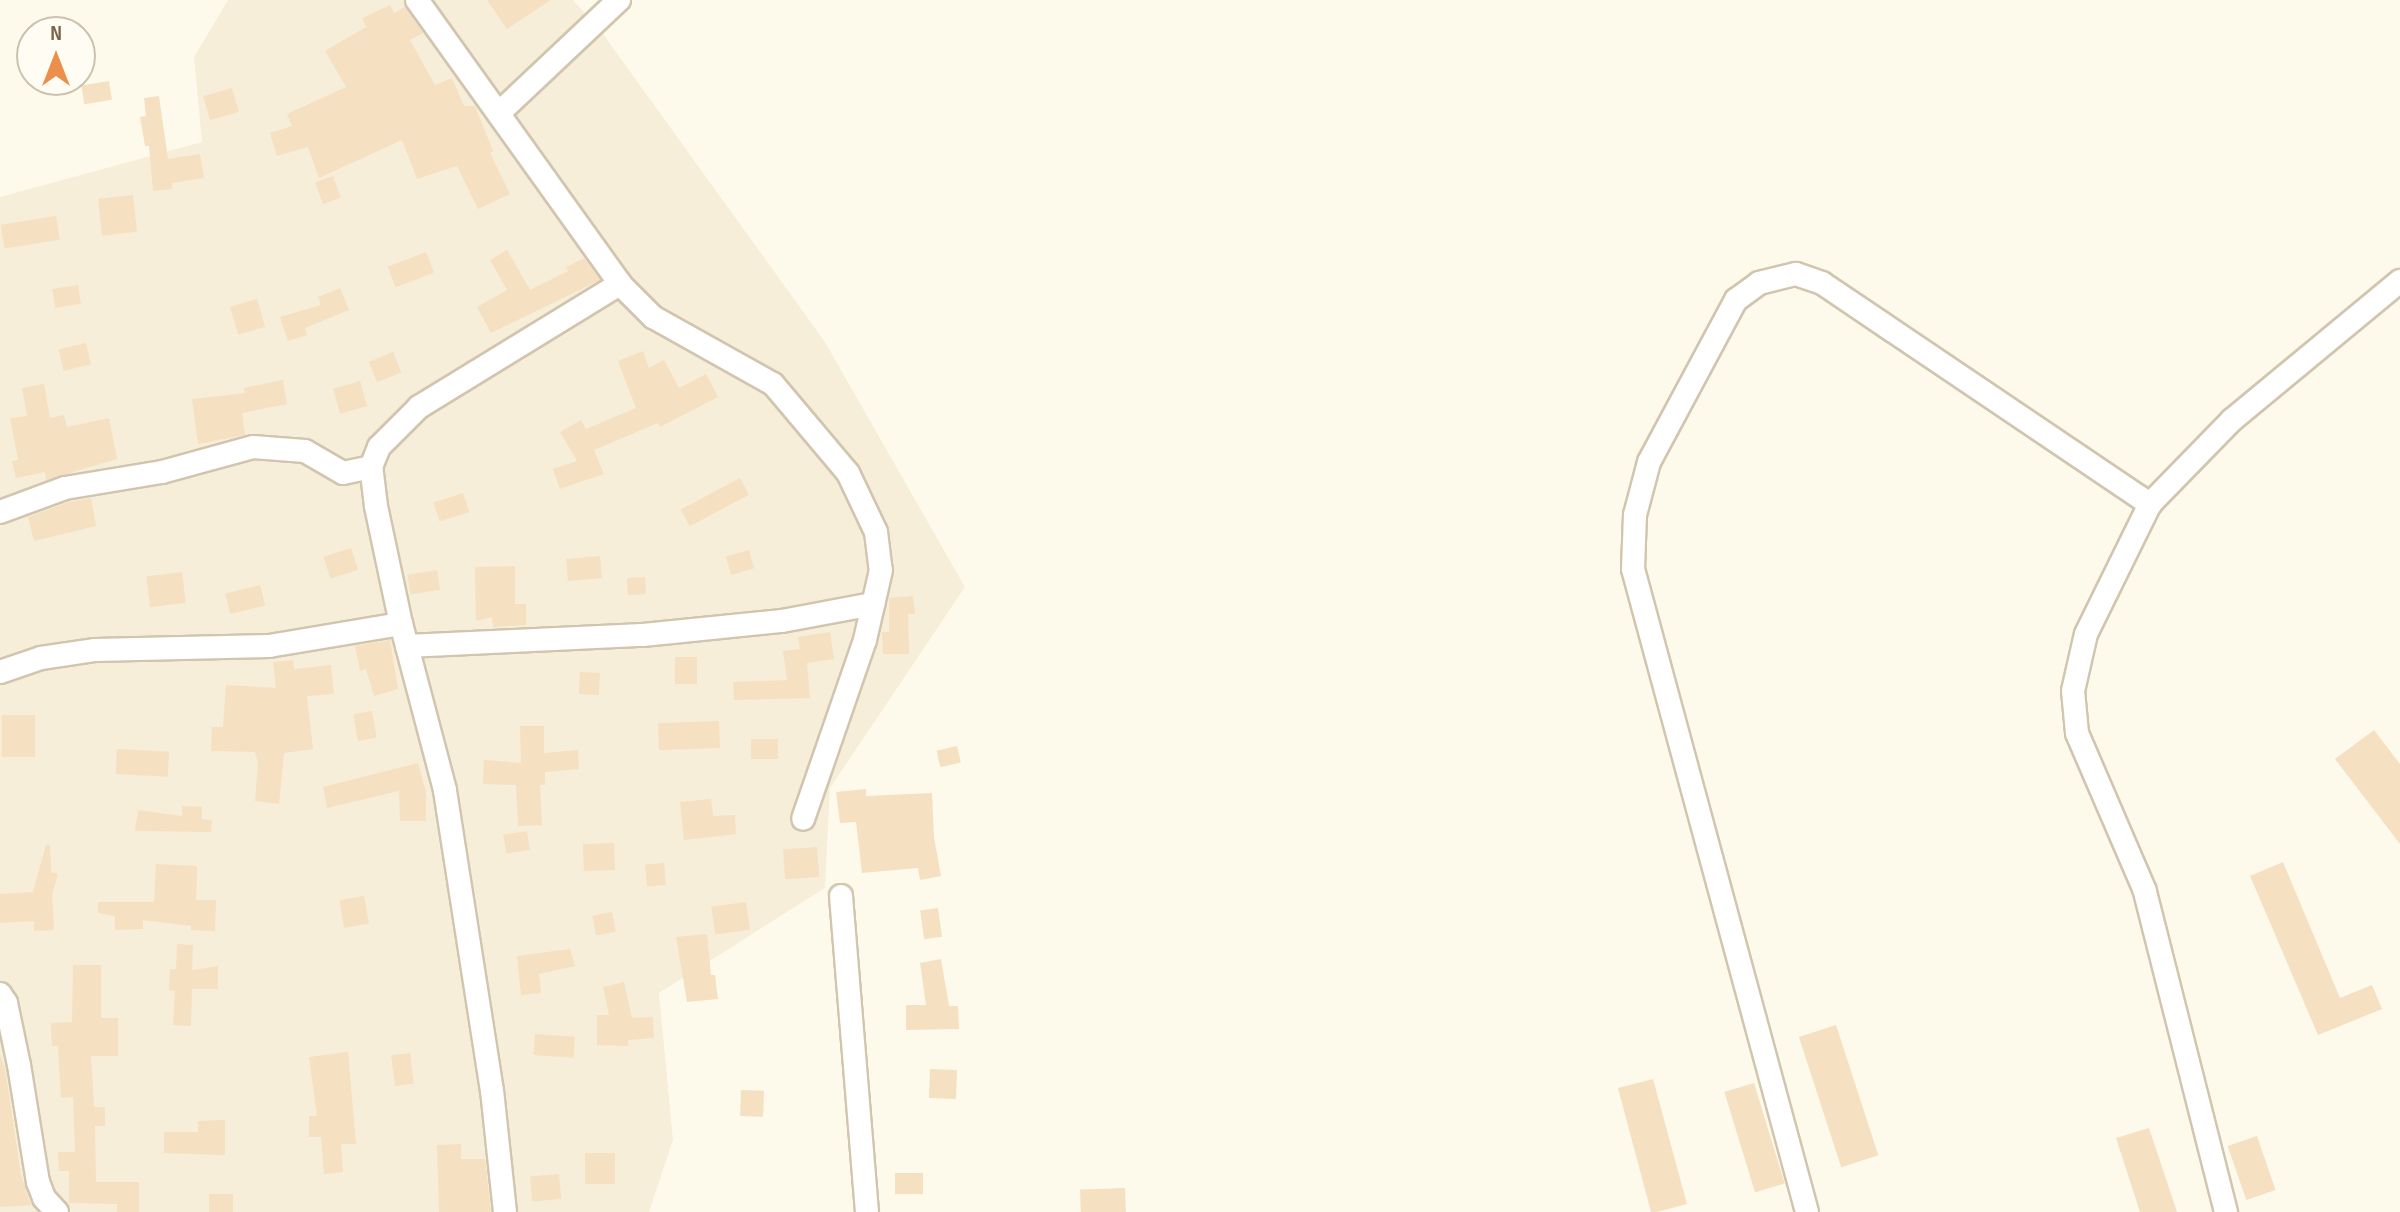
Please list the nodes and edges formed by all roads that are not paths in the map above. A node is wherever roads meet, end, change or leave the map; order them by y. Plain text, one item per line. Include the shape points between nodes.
1 (417, 0) edge
2 (619, 0) edge
3 (499, 113) junction
4 (2400, 281) edge
5 (620, 284) junction
6 (371, 467) junction
7 (2150, 504) junction
8 (0, 512) edge
9 (873, 604) junction
10 (404, 635) junction
11 (0, 672) edge
12 (803, 819) dead end
13 (841, 896) dead end
14 (0, 994) edge
15 (57, 1212) edge
16 (505, 1212) edge
17 (867, 1212) edge
18 (1807, 1212) edge
19 (2226, 1212) edge

1 - 3 street
2 - 3 street
3 - 5 street
4 - 7 street via 2232,420
5 - 6 street via 419,407 379,447
5 - 9 street via 653,317 773,384 848,473 876,532 881,570
6 - 8 street via 343,473 305,451 253,447 162,472 65,488
6 - 10 street
7 - 18 street via 1822,283 1796,274 1759,283 1736,300 1649,462 1635,515 1633,569
7 - 19 street via 2086,634 2073,691 2077,733 2145,891
9 - 10 street via 782,621 630,637
9 - 12 street
10 - 11 street via 269,646 95,650 41,658
10 - 16 street via 445,790 492,1091
13 - 17 street
14 - 15 street via 19,1065 38,1182

